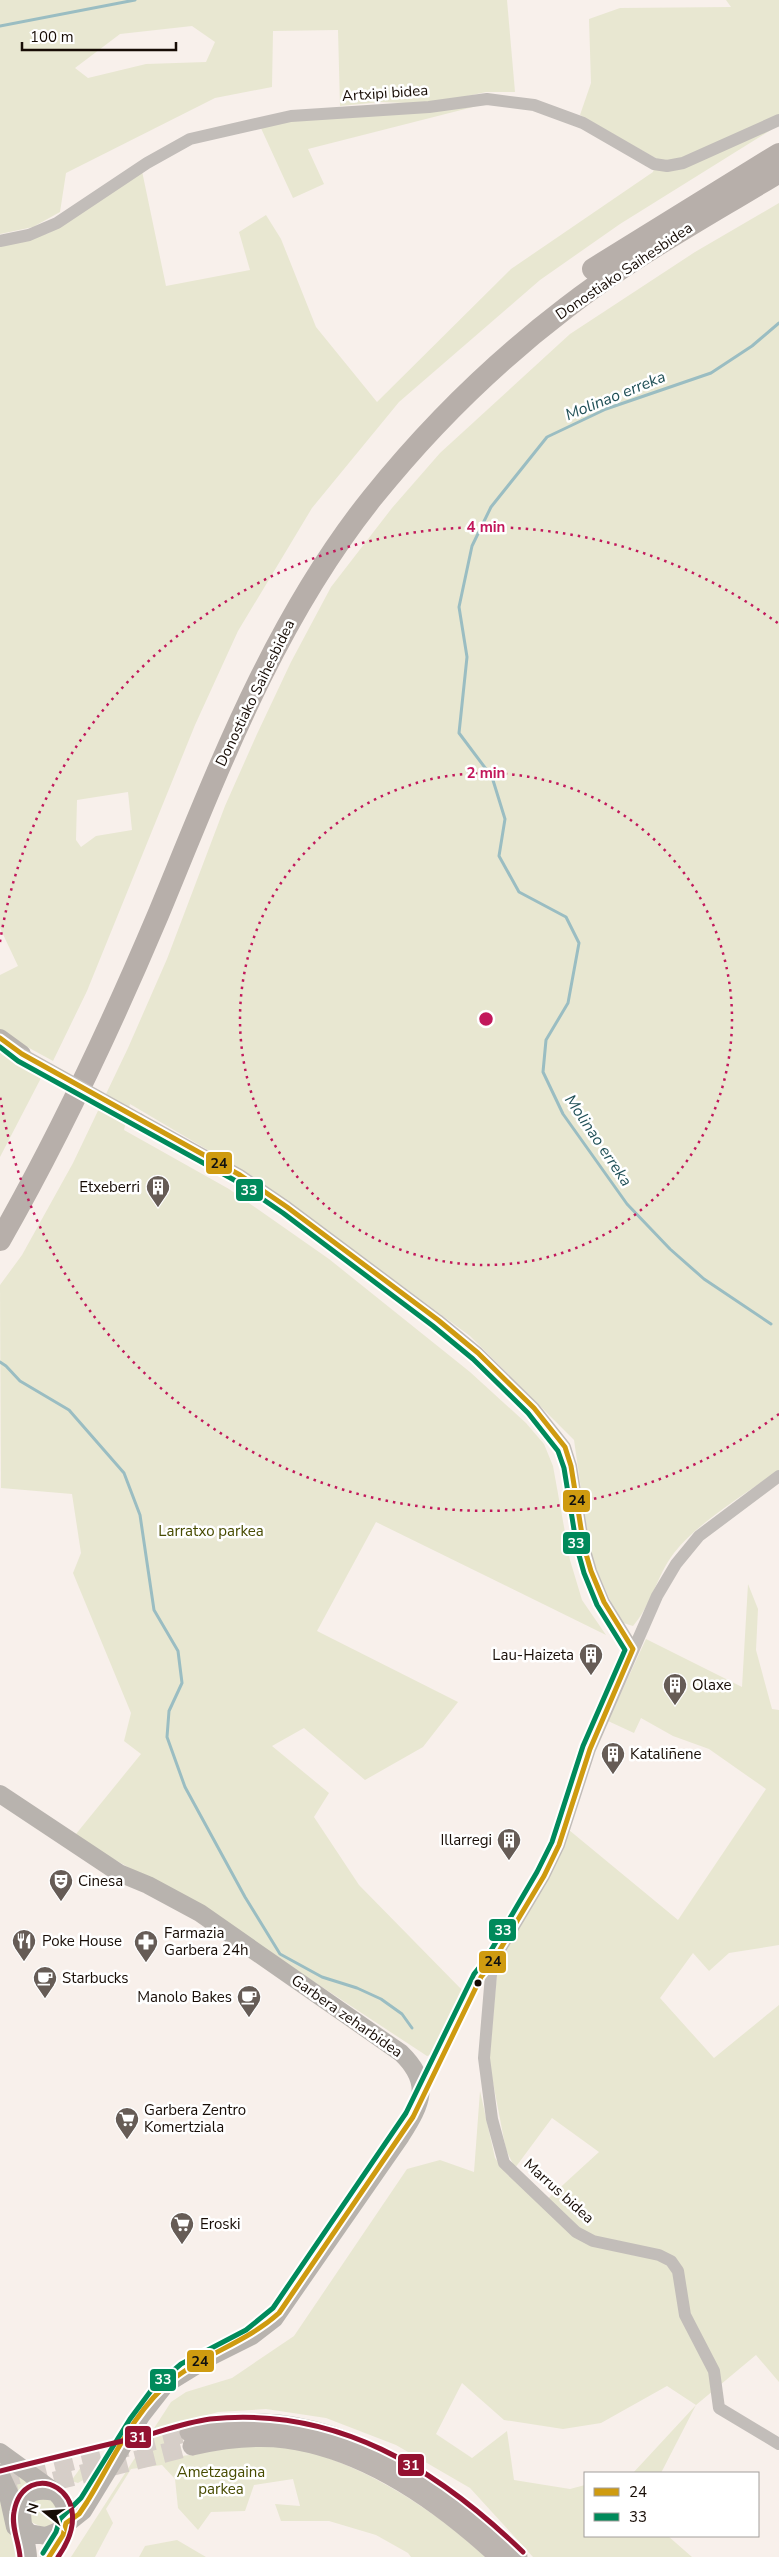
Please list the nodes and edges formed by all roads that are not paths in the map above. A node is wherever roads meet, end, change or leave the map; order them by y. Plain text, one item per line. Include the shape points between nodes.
1 (779, 120) edge
2 (779, 154) edge
3 (779, 172) edge
4 (0, 241) edge
5 (0, 1038) edge
6 (22, 1054) joint
7 (0, 1209) edge
8 (0, 1240) edge
9 (779, 1476) edge
10 (646, 1621) junction
11 (620, 1630) junction
12 (633, 1649) junction
13 (0, 1794) edge
14 (779, 2444) edge
15 (0, 2452) edge
16 (0, 2472) edge
17 (102, 2477) junction
18 (7, 2491) junction
19 (58, 2495) junction
20 (21, 2519) junction
21 (66, 2524) junction
22 (22, 2557) edge
23 (28, 2557) edge
24 (49, 2557) edge
25 (499, 2557) edge
26 (518, 2557) edge

1 - 4 street, Artxipi bidea via 683,163 667,166 654,164 565,115 525,104 487,99 429,107 291,116 190,139 147,163 57,223 29,235
2 - 7 highway, Donostiako Saihesbidea via 597,266 496,345 415,425 336,522 283,602 244,672 94,1026
3 - 8 highway, Donostiako Saihesbidea via 611,276 529,338 482,379 426,436 370,500 295,611 258,680 108,1032
5 - 6 street
6 - 11 street, bridge via 240,1175 445,1325 478,1353 534,1408 565,1447 586,1555 604,1602
9 - 10 street via 699,1536 676,1564
10 - 11 street via 632,1632
10 - 12 street
11 - 12 street
12 - 14 street, Marrus bidea via 590,1749 559,1845 492,1963 484,2058 492,2119 504,2163 576,2232 593,2241 659,2255 671,2261 678,2271 685,2315 714,2372 719,2408
13 - 17 street, Garbera zeharbidea via 119,1873 148,1885 213,1921 401,2054 414,2066 420,2078 419,2104 413,2117 279,2313 252,2336 178,2376 158,2393
15 - 19 street
16 - 18 street
17 - 19 street, Garbera zeharbidea via 80,2495
17 - 21 street, Garbera zeharbidea via 83,2511
18 - 20 street
18 - 22 street
19 - 20 street via 38,2491 30,2495 25,2500
19 - 21 street via 66,2508
20 - 21 street via 29,2533 46,2536
20 - 23 street
21 - 24 street, Garbera zeharbidea
25 - 26 main road via 463,2525 409,2488 334,2452 311,2444 268,2438 190,2439 224,2425 264,2423 308,2429 352,2444 399,2466 436,2489 482,2523

